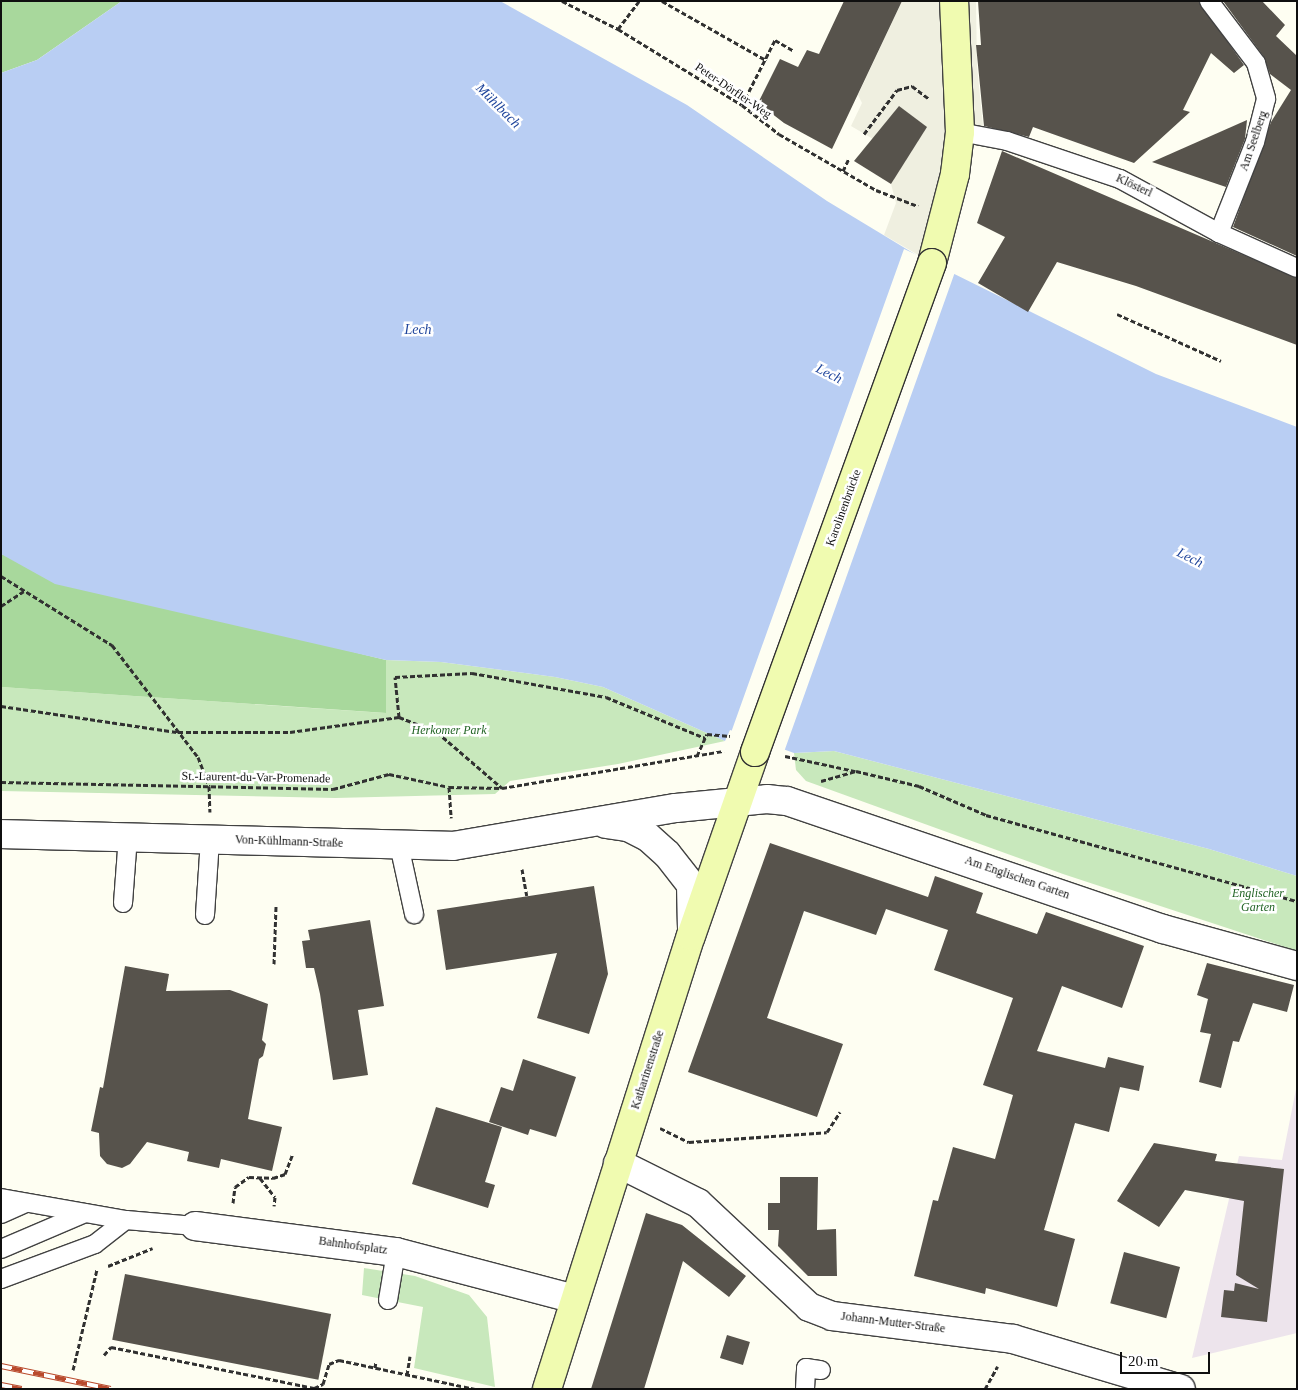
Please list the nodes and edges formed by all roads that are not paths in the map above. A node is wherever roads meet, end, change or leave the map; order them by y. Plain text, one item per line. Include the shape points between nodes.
1 (954, 1) edge
2 (1209, 1) edge
3 (961, 126) junction
4 (1219, 232) junction
5 (1297, 268) edge
6 (742, 751) joint
7 (736, 802) junction
8 (575, 825) junction
9 (1, 834) edge
10 (128, 837) junction
11 (210, 839) junction
12 (399, 845) junction
13 (123, 904) dead end
14 (414, 914) dead end
15 (205, 915) dead end
16 (691, 936) junction
17 (1297, 966) edge
18 (618, 1163) junction
19 (1, 1198) edge
20 (26, 1203) junction
21 (85, 1213) junction
22 (1, 1214) edge
23 (126, 1220) junction
24 (194, 1226) joint
25 (1, 1249) edge
26 (396, 1252) junction
27 (1, 1279) edge
28 (575, 1299) junction
29 (388, 1300) dead end
30 (821, 1370) dead end
31 (547, 1389) edge
32 (805, 1389) edge
33 (1181, 1389) edge

1 - 3 main road, Karolinenbrücke
2 - 4 lane, Am Seelberg via 1256,63 1266,99 1255,142
3 - 4 lane, Klösterl via 1120,179
3 - 6 main road, Karolinenbrücke, bridge via 955,174 932,263
4 - 5 lane, Klösterl
6 - 7 main road, Katharinenstraße
7 - 8 street, Von-Kühlmann-Straße
7 - 16 main road, Katharinenstraße
7 - 17 street, Am Englischen Garten via 787,801 1163,929
8 - 12 street, Von-Kühlmann-Straße via 453,846
8 - 16 street, Von-Kühlmann-Straße via 628,827 648,837 667,854 690,885 694,904
9 - 10 street, Von-Kühlmann-Straße
10 - 11 street, Von-Kühlmann-Straße
10 - 13 lane
11 - 12 street, Von-Kühlmann-Straße
11 - 15 lane
12 - 14 lane
16 - 18 main road, Katharinenstraße
18 - 28 main road, Katharinenstraße
18 - 33 street, Johann-Mutter-Straße via 698,1203 809,1307 832,1316 1013,1339
19 - 20 lane, Bahnhofsplatz
20 - 21 lane, Bahnhofsplatz
20 - 22 lane
21 - 23 lane, Bahnhofsplatz
21 - 25 lane
23 - 24 lane, Bahnhofsplatz
23 - 27 lane via 95,1244
24 - 26 street, Bahnhofsplatz
26 - 28 street, Bahnhofsplatz
26 - 29 lane
28 - 31 main road, Katharinenstraße
30 - 32 lane via 806,1368

